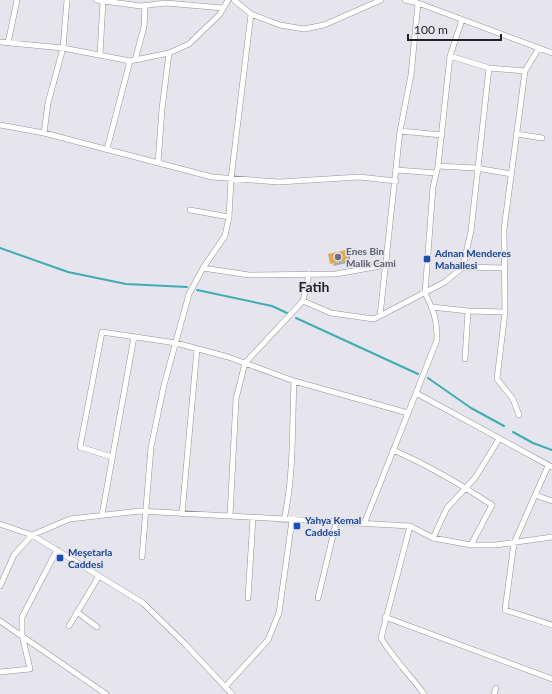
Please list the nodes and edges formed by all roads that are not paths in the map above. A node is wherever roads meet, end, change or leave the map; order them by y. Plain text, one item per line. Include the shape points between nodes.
1 (17, 0) edge
2 (67, 0) edge
3 (96, 0) edge
4 (228, 0) edge
5 (234, 0) edge
6 (381, 0) edge
7 (405, 0) edge
8 (103, 1) edge
9 (418, 3) junction
10 (145, 5) junction
11 (223, 8) junction
12 (251, 14) junction
13 (462, 20) junction
14 (0, 42) edge
15 (8, 43) junction
16 (63, 48) junction
17 (539, 48) junction
18 (170, 53) junction
19 (552, 53) edge
20 (100, 55) junction
21 (450, 56) junction
22 (133, 61) junction
23 (489, 68) junction
24 (525, 71) junction
25 (0, 125) edge
26 (400, 131) junction
27 (44, 133) junction
28 (517, 134) junction
29 (442, 135) junction
30 (542, 138) dead end
31 (107, 150) junction
32 (158, 163) junction
33 (438, 166) junction
34 (476, 168) junction
35 (397, 170) junction
36 (436, 173) junction
37 (511, 174) junction
38 (231, 179) junction
39 (396, 181) junction
40 (190, 210) dead end
41 (229, 217) junction
42 (386, 265) junction
43 (464, 267) junction
44 (203, 268) junction
45 (505, 268) junction
46 (309, 274) junction
47 (425, 293) junction
48 (303, 301) junction
49 (432, 307) junction
50 (468, 311) junction
51 (505, 312) junction
52 (380, 316) junction
53 (134, 337) junction
54 (176, 343) junction
55 (197, 349) junction
56 (465, 359) dead end
57 (245, 363) junction
58 (294, 381) junction
59 (416, 393) junction
60 (408, 412) junction
61 (519, 415) dead end
62 (499, 439) junction
63 (393, 450) junction
64 (112, 457) junction
65 (550, 467) edge
66 (465, 487) junction
67 (535, 495) junction
68 (552, 501) edge
69 (145, 511) junction
70 (182, 514) junction
71 (102, 515) junction
72 (230, 516) junction
73 (253, 518) junction
74 (284, 520) junction
75 (292, 520) junction
76 (336, 522) junction
77 (0, 524) edge
78 (364, 524) junction
79 (410, 526) junction
80 (32, 535) junction
81 (552, 537) edge
82 (433, 538) junction
83 (514, 542) junction
84 (471, 545) junction
85 (56, 550) junction
86 (142, 557) dead end
87 (2, 574) edge
88 (99, 576) junction
89 (0, 586) edge
90 (248, 598) dead end
91 (318, 598) dead end
92 (78, 612) junction
93 (385, 617) junction
94 (0, 621) edge
95 (552, 625) edge
96 (69, 626) dead end
97 (98, 627) dead end
98 (22, 636) junction
99 (0, 672) edge
100 (552, 679) edge
101 (225, 687) junction
102 (496, 688) dead end
103 (106, 694) edge
104 (232, 694) edge
105 (424, 694) edge
106 (494, 694) edge

1 - 15 street
2 - 16 street
3 - 8 street
4 - 11 street
5 - 12 street
6 - 12 street via 324,25 304,29
7 - 9 street
8 - 10 street
8 - 20 street
9 - 13 street
9 - 26 street via 411,75
10 - 11 street via 166,3
10 - 22 street via 144,27
11 - 18 street via 189,44
12 - 38 street
13 - 17 street
13 - 21 street
14 - 15 street
15 - 16 street
16 - 20 street
16 - 27 street via 48,103
17 - 19 street
17 - 24 street
18 - 22 street
18 - 32 street
20 - 22 street
21 - 23 street
21 - 29 street
22 - 31 street
23 - 24 street
23 - 34 street
24 - 28 street
25 - 27 street
26 - 29 street
26 - 35 street
27 - 31 street
28 - 30 street
28 - 37 street
29 - 33 street
31 - 32 street
32 - 38 street via 212,177
33 - 34 street
33 - 36 street
34 - 37 street
34 - 43 street
35 - 36 street
35 - 39 street
36 - 47 street via 432,186
37 - 45 street via 504,230
38 - 39 street via 279,182 359,177
38 - 41 street
39 - 42 street
40 - 41 street
41 - 44 street via 225,236
42 - 46 street via 336,274
42 - 52 street
43 - 45 street
43 - 47 street
44 - 46 street via 250,275
44 - 54 street via 189,294
45 - 51 street
46 - 48 street
47 - 49 street
47 - 52 street
48 - 52 street via 332,313 374,319
48 - 57 street
49 - 50 street
49 - 59 street via 437,322 437,340
50 - 51 street
50 - 56 street
51 - 61 street via 497,379 513,399
53 - 54 street
53 - 64 street
53 - 64 street via 102,332 87,405 80,447
54 - 55 street
54 - 69 street via 151,448
55 - 57 street
55 - 70 street
57 - 58 street
57 - 72 street via 236,399
58 - 60 street
58 - 74 street via 289,479
59 - 60 street
59 - 62 street
60 - 63 street
62 - 65 street
62 - 66 street via 475,478
63 - 66 street
63 - 78 street
64 - 71 street
65 - 67 street
66 - 82 street via 446,508
66 - 84 street via 492,505
67 - 68 street
67 - 83 street
69 - 70 street
69 - 71 street
69 - 86 street
70 - 72 street
71 - 80 street via 70,519
72 - 73 street
73 - 74 street
73 - 90 street
74 - 75 street
75 - 76 street
75 - 101 street via 279,614 268,640
76 - 78 street
76 - 91 street
77 - 80 street
78 - 79 street
79 - 82 street
79 - 93 street
80 - 85 street
80 - 87 street
81 - 83 street
82 - 84 street
83 - 84 street
83 - 95 street via 505,610
85 - 88 street
85 - 98 street via 22,617
87 - 89 street
88 - 92 street
88 - 101 street via 143,603
92 - 96 street
92 - 97 street
93 - 100 street
93 - 105 street via 381,638
94 - 98 street
98 - 99 street via 30,669
98 - 103 street
101 - 104 street
102 - 106 street

